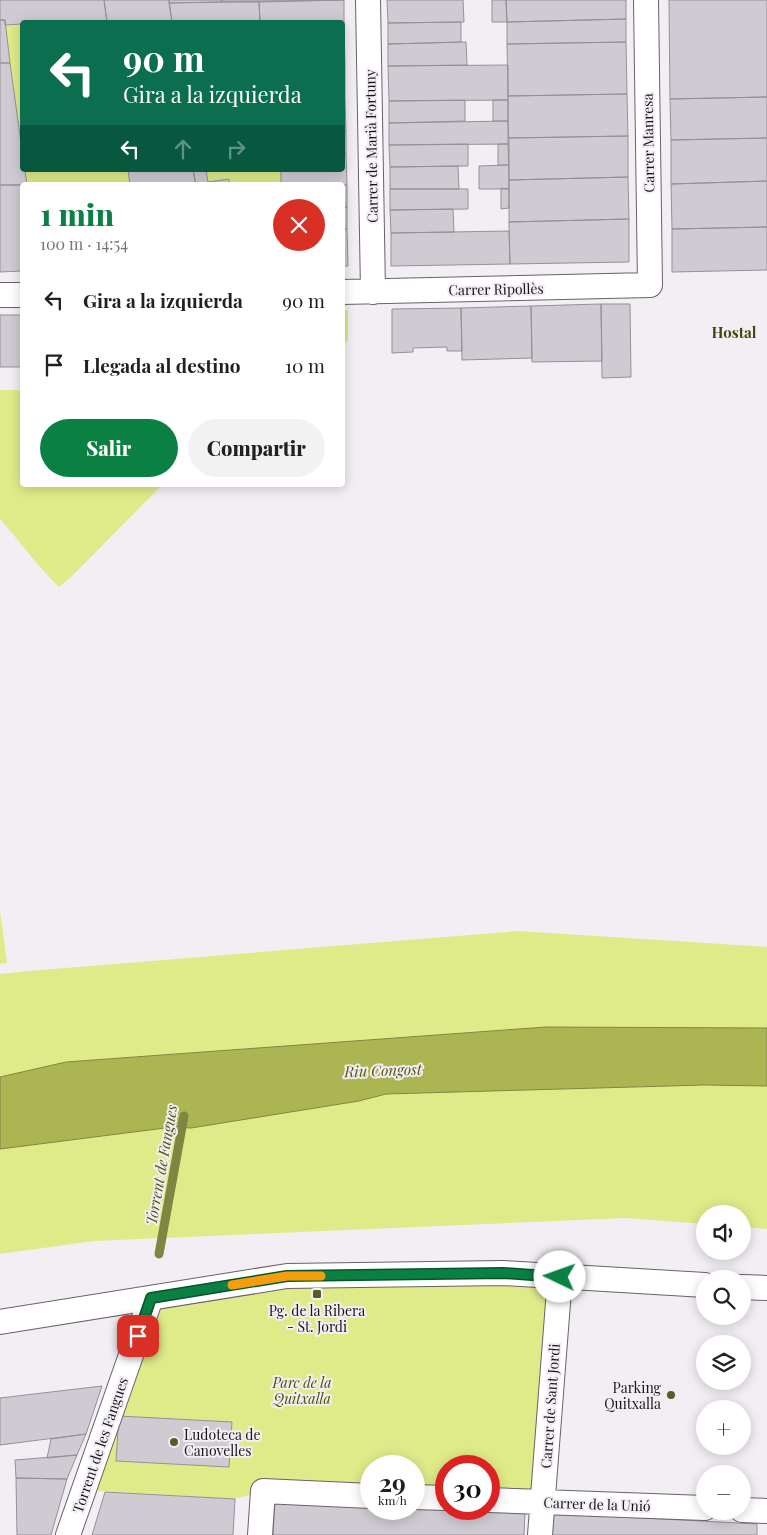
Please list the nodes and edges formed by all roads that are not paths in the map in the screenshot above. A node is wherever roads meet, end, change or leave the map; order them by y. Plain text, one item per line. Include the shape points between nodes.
1 (368, 0) edge
2 (646, 0) edge
3 (650, 285) joint
4 (345, 292) edge
5 (373, 292) junction
6 (0, 295) edge
7 (20, 295) edge
8 (560, 1277) junction
9 (696, 1285) edge
10 (751, 1287) edge
11 (767, 1288) edge
12 (151, 1298) junction
13 (0, 1322) edge
14 (360, 1496) edge
15 (500, 1500) edge
16 (542, 1502) junction
17 (696, 1508) edge
18 (751, 1510) edge
19 (767, 1511) edge
20 (68, 1535) edge
21 (260, 1535) edge
22 (540, 1535) edge

1 - 5 street, Carrer de Marià Fortuny
2 - 3 street, Carrer Manresa
3 - 5 street, Carrer Ripollès
4 - 5 street, Carrer Ripollès
6 - 7 street
8 - 9 street
8 - 12 street via 503,1273 287,1276
8 - 16 street, Carrer de Sant Jordi
10 - 11 street
12 - 13 street
12 - 20 street, Torrent de les Fangues
14 - 21 street via 263,1492
15 - 16 street, Carrer de la Unió
16 - 17 street, Carrer de la Unió
16 - 22 street, Carrer de Sant Jordi
18 - 19 street

